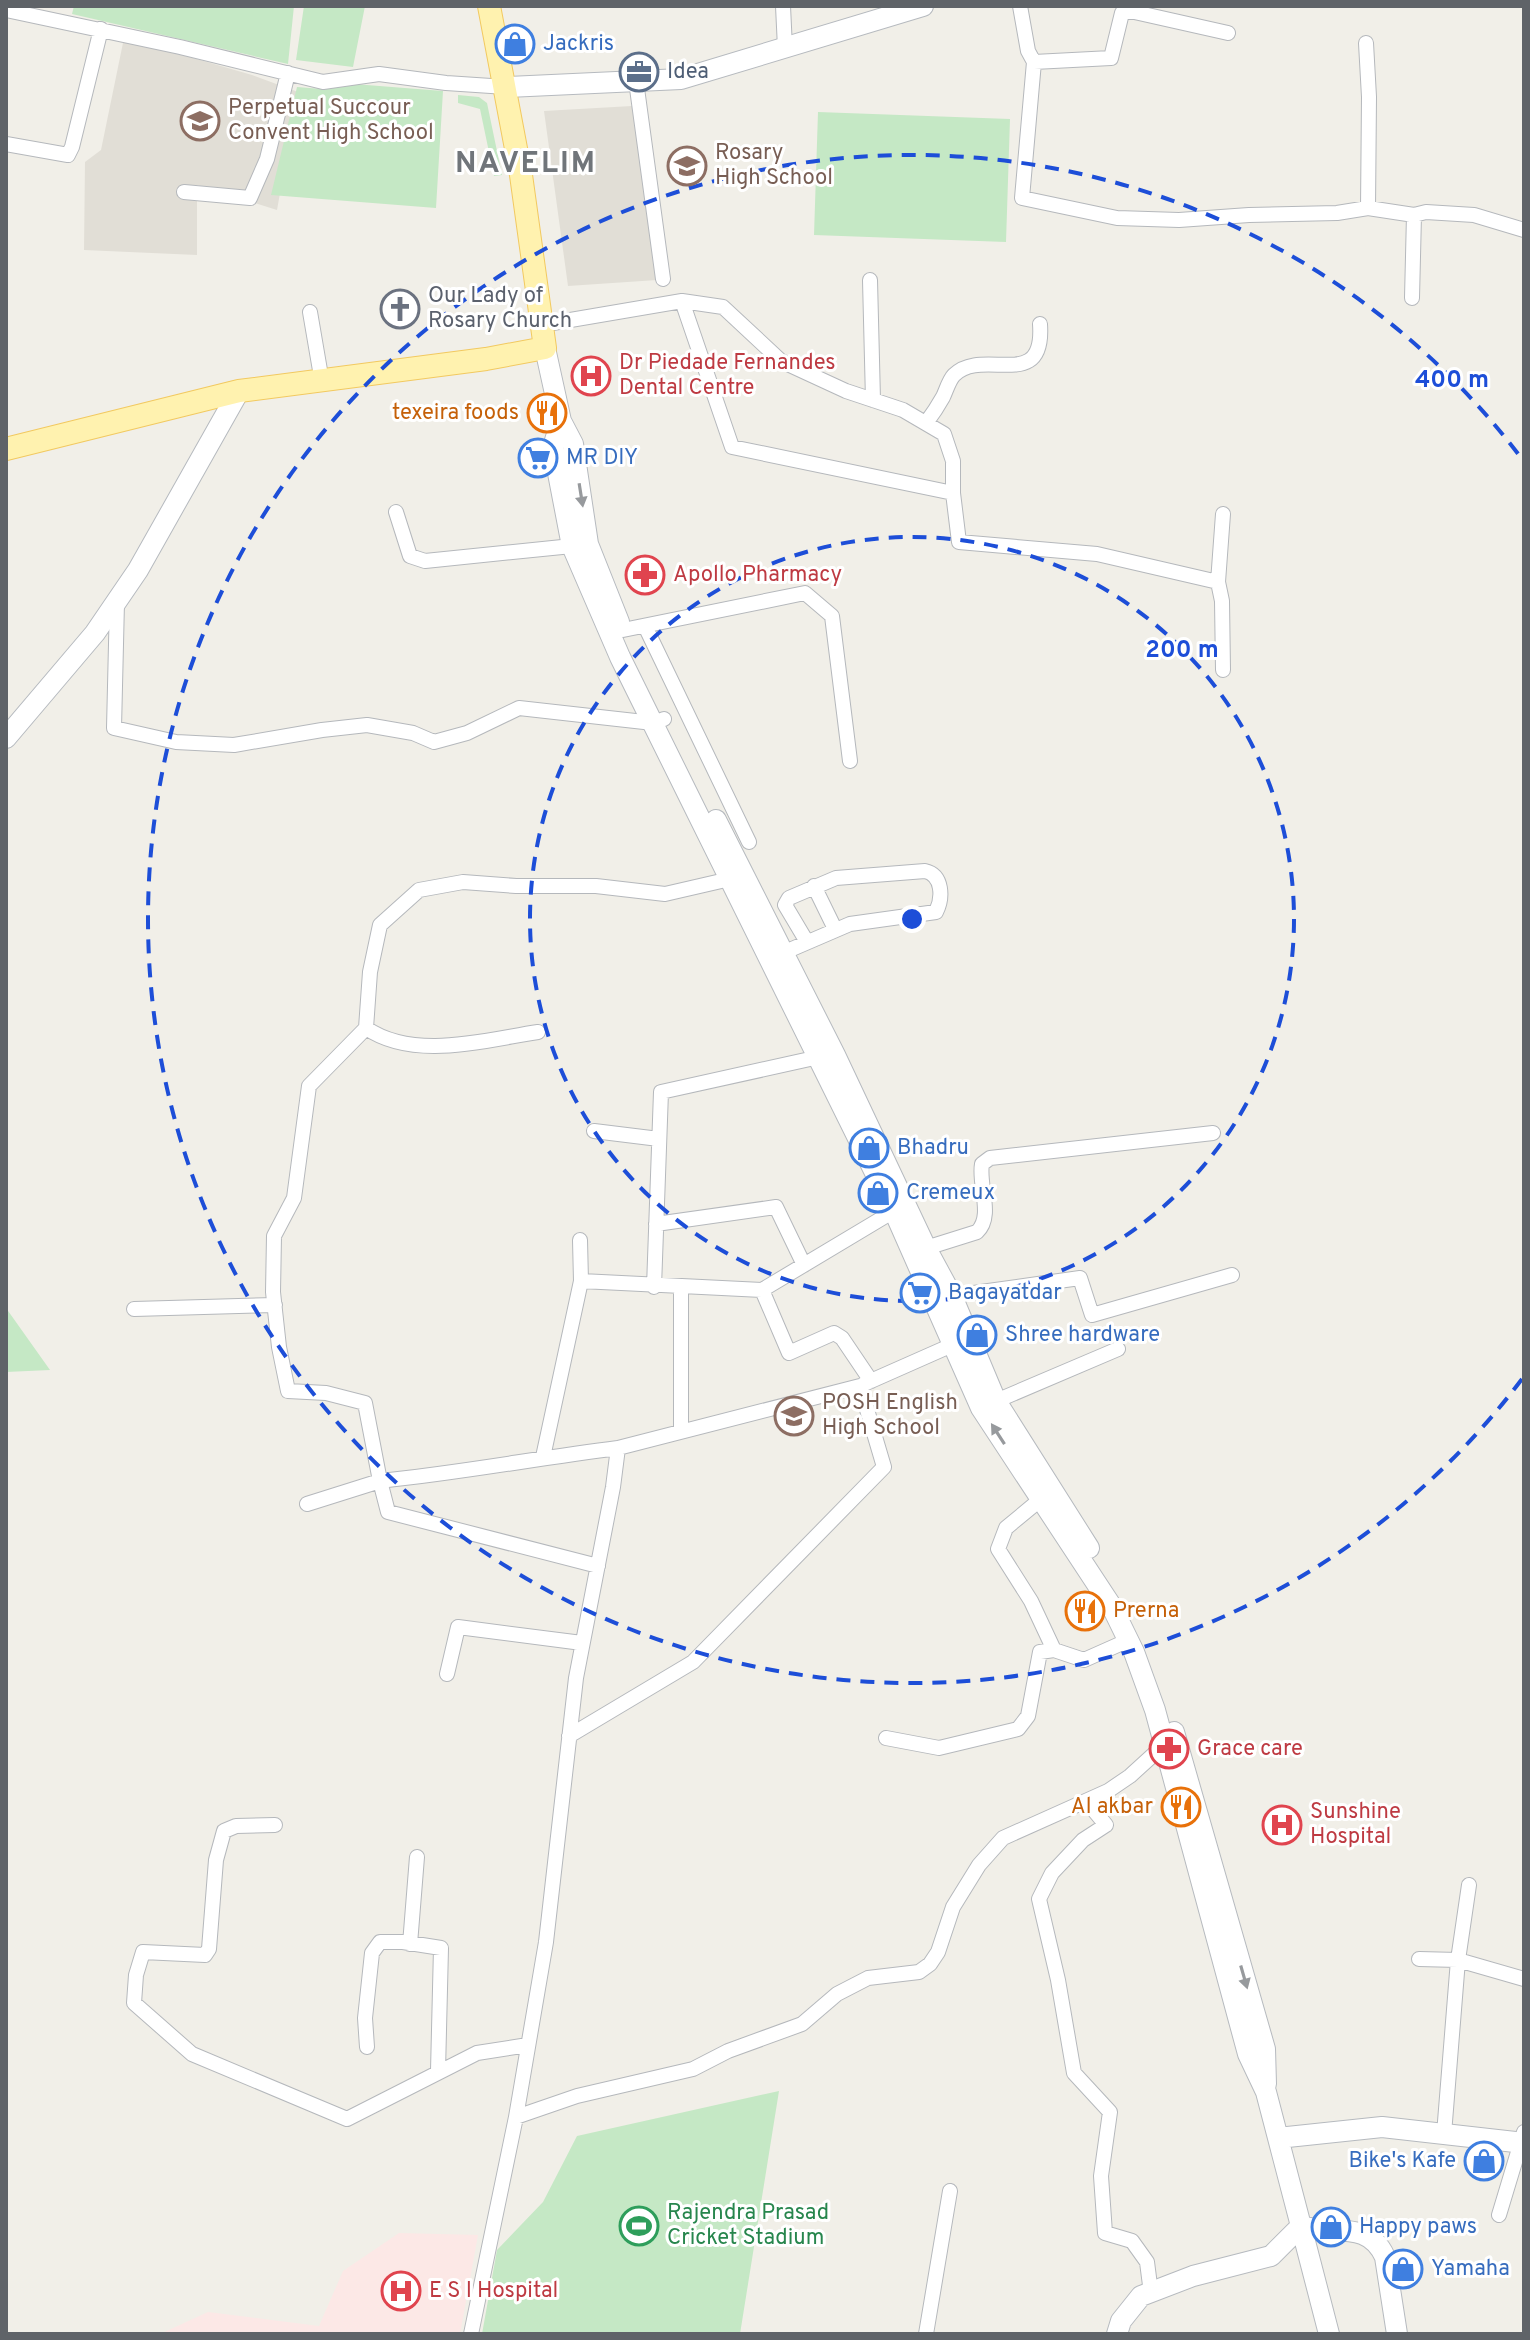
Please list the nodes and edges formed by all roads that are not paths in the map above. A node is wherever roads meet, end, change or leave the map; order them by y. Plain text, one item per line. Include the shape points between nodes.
1 (489, 6) edge
2 (783, 6) edge
3 (923, 6) edge
4 (1020, 6) edge
5 (6, 10) edge
6 (60, 13) edge
7 (101, 29) junction
8 (1228, 33) dead end
9 (1366, 43) dead end
10 (785, 48) junction
11 (1034, 62) junction
12 (288, 73) junction
13 (636, 81) junction
14 (506, 87) junction
15 (6, 144) edge
16 (184, 192) dead end
17 (1368, 208) junction
18 (1414, 215) junction
19 (1524, 230) edge
20 (663, 279) dead end
21 (870, 280) dead end
22 (1412, 298) dead end
23 (682, 301) junction
24 (310, 312) dead end
25 (1040, 324) dead end
26 (541, 325) junction
27 (545, 348) junction
28 (322, 382) junction
29 (239, 391) junction
30 (873, 400) junction
31 (561, 421) junction
32 (926, 423) junction
33 (6, 449) edge
34 (953, 493) junction
35 (396, 512) dead end
36 (1223, 514) dead end
37 (572, 546) junction
38 (1218, 582) junction
39 (117, 601) junction
40 (645, 626) junction
41 (623, 630) junction
42 (1223, 670) dead end
43 (658, 721) junction
44 (6, 738) edge
45 (850, 761) dead end
46 (749, 842) dead end
47 (730, 879) junction
48 (814, 886) junction
49 (786, 900) junction
50 (763, 911) junction
51 (835, 929) junction
52 (807, 942) junction
53 (777, 956) junction
54 (366, 1028) junction
55 (538, 1032) dead end
56 (819, 1057) junction
57 (594, 1131) dead end
58 (1213, 1133) dead end
59 (659, 1139) junction
60 (894, 1211) junction
61 (656, 1224) junction
62 (580, 1240) dead end
63 (926, 1248) junction
64 (804, 1265) junction
65 (1232, 1275) dead end
66 (581, 1281) junction
67 (654, 1287) junction
68 (681, 1287) junction
69 (762, 1290) junction
70 (952, 1296) junction
71 (275, 1305) junction
72 (134, 1309) dead end
73 (960, 1342) junction
74 (1118, 1349) dead end
75 (866, 1383) junction
76 (996, 1401) junction
77 (681, 1431) junction
78 (618, 1448) junction
79 (543, 1457) junction
80 (380, 1481) junction
81 (1041, 1499) junction
82 (307, 1504) dead end
83 (598, 1566) junction
84 (1129, 1640) junction
85 (582, 1643) junction
86 (1054, 1650) junction
87 (447, 1674) dead end
88 (569, 1736) junction
89 (886, 1738) dead end
90 (1164, 1745) junction
91 (1087, 1802) junction
92 (275, 1825) dead end
93 (1198, 1843) junction
94 (417, 1857) dead end
95 (1469, 1885) dead end
96 (410, 1944) junction
97 (1419, 1959) dead end
98 (1458, 1960) junction
99 (1524, 1979) edge
100 (528, 2045) junction
101 (367, 2047) dead end
102 (438, 2071) junction
103 (516, 2117) junction
104 (1444, 2134) junction
105 (1278, 2138) junction
106 (1523, 2139) edge
107 (950, 2191) dead end
108 (1499, 2215) dead end
109 (1301, 2226) junction
110 (1151, 2293) junction
111 (471, 2334) edge
112 (926, 2334) edge
113 (1117, 2334) edge
114 (1329, 2334) edge
115 (1397, 2334) edge

1 - 14 main road
2 - 10 street
3 - 10 main road
4 - 11 street
5 - 6 street
6 - 7 street
7 - 12 street
7 - 15 street via 68,155
8 - 11 street via 1130,11 1118,20 1111,58
9 - 17 street
10 - 13 main road via 681,79
11 - 17 street via 1022,198 1117,218 1179,220
12 - 14 street via 323,82 379,74
12 - 16 street via 267,159 250,198
13 - 14 main road
13 - 20 street
14 - 26 main road
17 - 18 street
18 - 19 street via 1474,215
18 - 22 street
21 - 30 street
23 - 26 street
23 - 30 street via 723,307 781,361
23 - 34 street via 732,447
24 - 28 street
25 - 32 street via 1034,357 1026,363 984,365 953,375
26 - 27 main road
27 - 28 main road
27 - 31 main road
28 - 29 main road
29 - 33 main road
29 - 39 main road
30 - 32 street
31 - 37 main road via 553,447
31 -> 41 main road via 573,444 588,544
32 - 34 street via 944,434 953,461
34 - 38 street via 959,542 1097,554
35 - 37 street via 410,556 425,561
36 - 38 street
37 - 43 main road via 620,657
38 - 42 street
39 - 43 street via 114,728 176,742 234,745 367,725 434,742 519,708
39 - 44 main road
40 - 41 street
40 - 45 street via 805,593 832,616
40 - 46 street
41 - 43 main road
43 - 47 main road
43 - 50 main road
47 - 53 main road
47 - 54 street via 665,894 463,882 419,890 380,925
48 - 49 street
48 - 51 street
48 - 51 street via 836,878 925,871 937,878 936,912
49 - 50 street
49 - 52 street
50 - 53 main road
51 - 52 street
52 - 53 street
53 - 56 main road
53 - 63 main road
54 - 55 street via 378,1037 437,1048
54 - 71 street via 309,1086 294,1198 274,1236
56 - 59 street via 661,1092
56 - 60 main road
57 - 59 street
58 - 63 street via 990,1158 980,1173 984,1226
59 - 61 street
60 - 64 street
60 - 73 main road
61 - 64 street via 776,1207
61 - 67 street
62 - 66 street
63 - 70 main road
64 - 69 street
65 - 70 street via 1092,1315 1080,1278
66 - 67 street
66 - 79 street
67 - 68 street
68 - 69 street
68 - 77 street
69 - 75 street via 789,1353 834,1333 842,1338
70 - 73 main road
71 - 72 street
71 - 80 street via 288,1391 365,1403
73 - 75 street
73 - 76 main road
81 -> 73 main road via 981,1408
74 - 76 street
75 - 77 street
75 - 88 street via 884,1467 693,1662
76 - 93 main road via 1142,1635 1172,1723
77 - 78 street
78 - 79 street
78 - 83 street
79 - 80 street
80 - 82 street
80 - 83 street via 388,1512
81 - 84 main road
81 - 86 street via 1006,1528 998,1549
83 - 85 street
84 - 86 street via 1084,1660
84 - 90 main road
85 - 87 street via 458,1627
85 - 88 street
86 - 89 street via 1040,1652 1028,1716 1018,1729 939,1748
88 - 100 street via 546,1942
90 - 91 street via 1130,1776
90 - 93 main road
91 - 103 street via 1003,1838 979,1865 947,1917 938,1952 919,1972 868,1978 837,1994 802,2024 693,2069 577,2096
91 - 110 street via 1106,1825 1083,1840 1052,1873 1039,1899 1074,2073 1110,2112 1101,2176 1105,2233 1132,2241 1147,2262
92 - 102 street via 224,1831 216,1860 209,1949 205,1955 143,1952 134,2003 192,2054 347,2119
93 - 105 main road via 1265,2049 1266,2092
94 - 96 street
95 - 98 street
96 - 101 street via 380,1942 372,1953
96 - 102 street via 441,1948
97 - 98 street
98 - 99 street
98 - 104 street
100 - 102 street via 477,2053
100 - 103 street
103 - 111 street
104 - 105 main road via 1382,2127
104 - 106 main road
105 - 109 main road
106 - 108 street
107 - 112 street
109 - 110 main road via 1271,2256
109 - 114 main road
109 - 115 main road via 1357,2231 1380,2246
110 - 113 main road via 1141,2296

